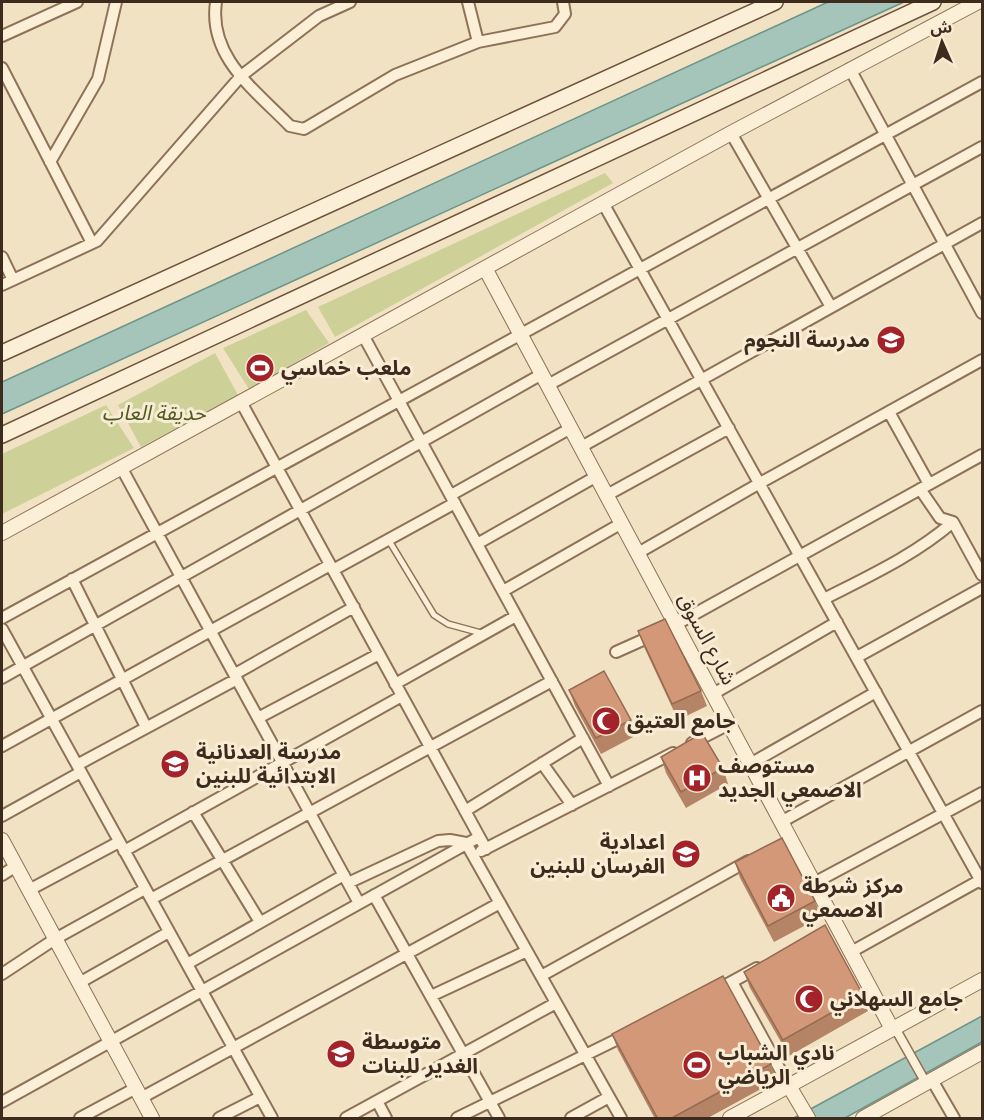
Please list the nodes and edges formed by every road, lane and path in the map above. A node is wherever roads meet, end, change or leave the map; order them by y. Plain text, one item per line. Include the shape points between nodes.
1 (77, 2) edge
2 (116, 2) edge
3 (216, 2) edge
4 (350, 2) edge
5 (468, 2) edge
6 (564, 2) edge
7 (775, 2) edge
8 (933, 2) edge
9 (978, 2) edge
10 (2, 36) edge
11 (478, 42) junction
12 (2, 68) edge
13 (850, 69) junction
14 (241, 76) junction
15 (982, 82) edge
16 (731, 133) junction
17 (886, 135) junction
18 (982, 147) edge
19 (50, 162) junction
20 (913, 185) junction
21 (769, 199) junction
22 (603, 203) junction
23 (982, 223) edge
24 (92, 243) junction
25 (945, 244) junction
26 (797, 249) junction
27 (2, 257) edge
28 (485, 268) junction
29 (640, 269) junction
30 (14, 280) junction
31 (2, 285) edge
32 (831, 307) junction
33 (982, 313) edge
34 (668, 319) junction
35 (521, 334) junction
36 (363, 335) junction
37 (2, 353) edge
38 (982, 360) edge
39 (702, 379) junction
40 (545, 380) junction
41 (399, 400) junction
42 (241, 402) junction
43 (889, 412) junction
44 (571, 428) junction
45 (729, 428) junction
46 (2, 435) edge
47 (422, 442) junction
48 (581, 447) junction
49 (982, 455) edge
50 (122, 467) junction
51 (277, 467) junction
52 (597, 476) junction
53 (760, 483) junction
54 (925, 487) junction
55 (607, 495) junction
56 (453, 499) junction
57 (300, 510) junction
58 (953, 522) junction
59 (622, 523) junction
60 (157, 532) junction
61 (2, 533) edge
62 (388, 539) junction
63 (477, 544) junction
64 (638, 554) junction
65 (800, 556) junction
66 (332, 567) junction
67 (982, 575) edge
68 (181, 577) junction
69 (72, 579) junction
70 (982, 588) edge
71 (503, 591) junction
72 (824, 599) junction
73 (354, 607) junction
74 (516, 616) junction
75 (2, 618) edge
76 (837, 622) junction
77 (676, 624) junction
78 (96, 625) junction
79 (2, 629) edge
80 (211, 630) junction
81 (483, 634) junction
82 (616, 652) dead end
83 (379, 654) junction
84 (857, 657) junction
85 (22, 666) junction
86 (236, 677) junction
87 (2, 678) edge
88 (123, 680) junction
89 (552, 681) junction
90 (395, 684) junction
91 (876, 692) junction
92 (713, 694) junction
93 (402, 696) junction
94 (982, 711) edge
95 (51, 718) junction
96 (258, 718) junction
97 (729, 724) junction
98 (146, 727) junction
99 (583, 738) junction
100 (2, 746) edge
101 (430, 747) junction
102 (909, 752) junction
103 (282, 761) junction
104 (542, 763) junction
105 (750, 764) junction
106 (79, 769) junction
107 (609, 786) junction
108 (982, 793) edge
109 (572, 805) junction
110 (193, 812) junction
111 (465, 812) junction
112 (310, 813) junction
113 (944, 814) junction
114 (2, 816) edge
115 (781, 822) junction
116 (479, 837) junction
117 (2, 840) edge
118 (466, 843) junction
119 (122, 846) junction
120 (486, 849) junction
121 (759, 854) edge
122 (473, 856) junction
123 (222, 860) junction
124 (16, 866) junction
125 (2, 874) edge
126 (346, 879) junction
127 (982, 881) edge
128 (814, 883) junction
129 (145, 889) junction
130 (29, 890) junction
131 (374, 895) junction
132 (151, 899) junction
133 (359, 903) junction
134 (500, 903) junction
135 (260, 922) junction
136 (169, 932) junction
137 (55, 939) junction
138 (527, 951) junction
139 (851, 952) junction
140 (407, 954) junction
141 (187, 964) junction
142 (763, 965) edge
143 (2, 974) edge
144 (541, 976) junction
145 (982, 980) edge
146 (732, 982) junction
147 (79, 983) junction
148 (202, 990) junction
149 (430, 996) junction
150 (701, 998) edge
151 (556, 1003) junction
152 (638, 1029) edge
153 (894, 1029) junction
154 (110, 1041) junction
155 (233, 1048) junction
156 (982, 1052) edge
157 (463, 1054) junction
158 (586, 1055) junction
159 (929, 1082) junction
160 (789, 1086) junction
161 (139, 1093) junction
162 (261, 1097) junction
163 (609, 1097) junction
164 (377, 1101) junction
165 (489, 1101) junction
166 (2, 1102) edge
167 (80, 1119) edge
168 (152, 1119) edge
169 (219, 1119) edge
170 (272, 1119) edge
171 (346, 1119) edge
172 (386, 1119) edge
173 (457, 1119) edge
174 (499, 1119) edge
175 (571, 1119) edge
176 (621, 1119) edge
177 (730, 1119) edge
178 (808, 1119) edge
179 (863, 1119) edge
180 (954, 1119) edge

1 - 10 street
2 - 19 street via 98,79
3 - 14 street via 218,38
4 - 14 street via 319,16
5 - 11 street
6 - 11 street via 566,14 555,27
7 - 37 main road
8 - 46 main road
9 - 13 street
11 - 14 street via 395,75 304,129 290,126
12 - 19 street
13 - 16 street
13 - 17 street
14 - 24 street
15 - 17 street
16 - 21 street
16 - 22 street
17 - 20 street
17 - 21 street
18 - 20 street
19 - 24 street
20 - 25 street
20 - 26 street
21 - 26 street
21 - 29 street
22 - 28 street
22 - 29 street
23 - 25 street
24 - 30 street
25 - 32 street
25 - 33 street
26 - 32 street
26 - 34 street
27 - 30 street
28 - 35 street, شارع السوق
28 - 36 street
29 - 34 street
29 - 35 street
30 - 31 street
32 - 39 street
34 - 39 street
34 - 40 street
35 - 40 street, شارع السوق
35 - 41 street
36 - 41 street
36 - 42 street
38 - 43 street
39 - 45 street
39 - 48 street
40 - 44 street, شارع السوق
40 - 47 street
41 - 47 street
41 - 51 street
42 - 50 street
42 - 51 street
43 - 53 street
43 - 54 street
44 - 48 street, شارع السوق
44 - 56 street
45 - 53 street
45 - 55 street
47 - 56 street
47 - 57 street
48 - 52 street, شارع السوق
49 - 54 street
50 - 60 street
50 - 61 street
51 - 57 street
51 - 60 street
52 - 55 street, شارع السوق
52 - 63 street
53 - 64 street
53 - 65 street
54 - 58 street via 940,518
54 - 65 street
55 - 59 street, شارع السوق
56 - 62 street
56 - 63 street
57 - 66 street
57 - 68 street
58 - 67 street
58 - 72 street via 909,555
59 - 64 street, شارع السوق
59 - 71 street
60 - 68 street
60 - 69 street
62 - 66 street
62 - 81 lane via 434,615 448,624
63 - 71 street
64 - 77 street, شارع السوق
65 - 72 street
65 - 77 street
66 - 73 street
66 - 80 street
68 - 78 street
68 - 80 street
69 - 75 street
69 - 78 street
70 - 84 street
71 - 74 street
72 - 76 street
73 - 83 street
73 - 86 street
74 - 81 street
74 - 89 street
76 - 84 street
76 - 92 street
77 - 82 street
77 - 92 street, شارع السوق
78 - 85 street
78 - 88 street
79 - 85 street
80 - 86 street
80 - 88 street
81 - 90 street
83 - 90 street
83 - 96 street
84 - 91 street
85 - 87 street
85 - 95 street
86 - 96 street
86 - 98 street
88 - 95 street
88 - 98 street
89 - 99 street
89 - 101 street
90 - 93 street
91 - 102 street
91 - 105 street
92 - 97 street, شارع السوق
93 - 101 street
93 - 103 street
94 - 102 street
95 - 100 street
95 - 106 street
96 - 103 street
97 - 105 street, شارع السوق
97 - 107 street
98 - 106 street
99 - 104 street
99 - 107 street
101 - 111 street
101 - 112 street
102 - 113 street
102 - 115 street
103 - 110 street
103 - 112 street
104 - 109 street
104 - 111 street
105 - 115 street, شارع السوق
106 - 114 street
106 - 119 street
107 - 109 street
108 - 113 street
109 - 120 street
110 - 119 street
110 - 123 street
111 - 116 street
112 - 123 street
112 - 126 street
113 - 127 street
113 - 128 street
115 - 128 street, شارع السوق via 785,840
116 - 118 street
116 - 120 street
117 - 124 street
118 - 122 street
118 - 126 street via 438,841
118 - 131 street
119 - 129 street
119 - 130 street
120 - 122 street
121 - 144 street
122 - 134 street
123 - 132 street
123 - 135 street
124 - 125 street
124 - 130 street
126 - 133 street
126 - 135 street
127 - 139 street
128 - 139 street, شارع السوق via 832,928
129 - 132 street
129 - 137 street
130 - 137 street
131 - 133 street
131 - 140 street
132 - 136 street
133 - 148 street
134 - 138 street
134 - 140 street
135 - 141 street
136 - 141 street
136 - 147 street
137 - 143 street
137 - 147 street
138 - 144 street
138 - 149 street
139 - 153 street, شارع السوق
140 - 149 street
140 - 155 street
141 - 148 street
142 - 146 street
144 - 151 street
145 - 153 street
146 - 150 street
146 - 160 street
147 - 154 street
148 - 154 street
148 - 155 street
149 - 157 street
151 - 157 street
151 - 158 street
152 - 158 street
153 - 159 street
153 - 160 street
154 - 161 street
154 - 166 street
155 - 161 street
155 - 162 street
156 - 159 street
157 - 164 street
157 - 165 street
158 - 163 street
158 - 165 street
159 - 179 street
159 - 180 street
160 - 177 street
160 - 178 street
161 - 167 street
161 - 168 street
162 - 169 street
162 - 170 street
163 - 175 street
163 - 176 street
164 - 171 street
164 - 172 street
165 - 173 street
165 - 174 street

